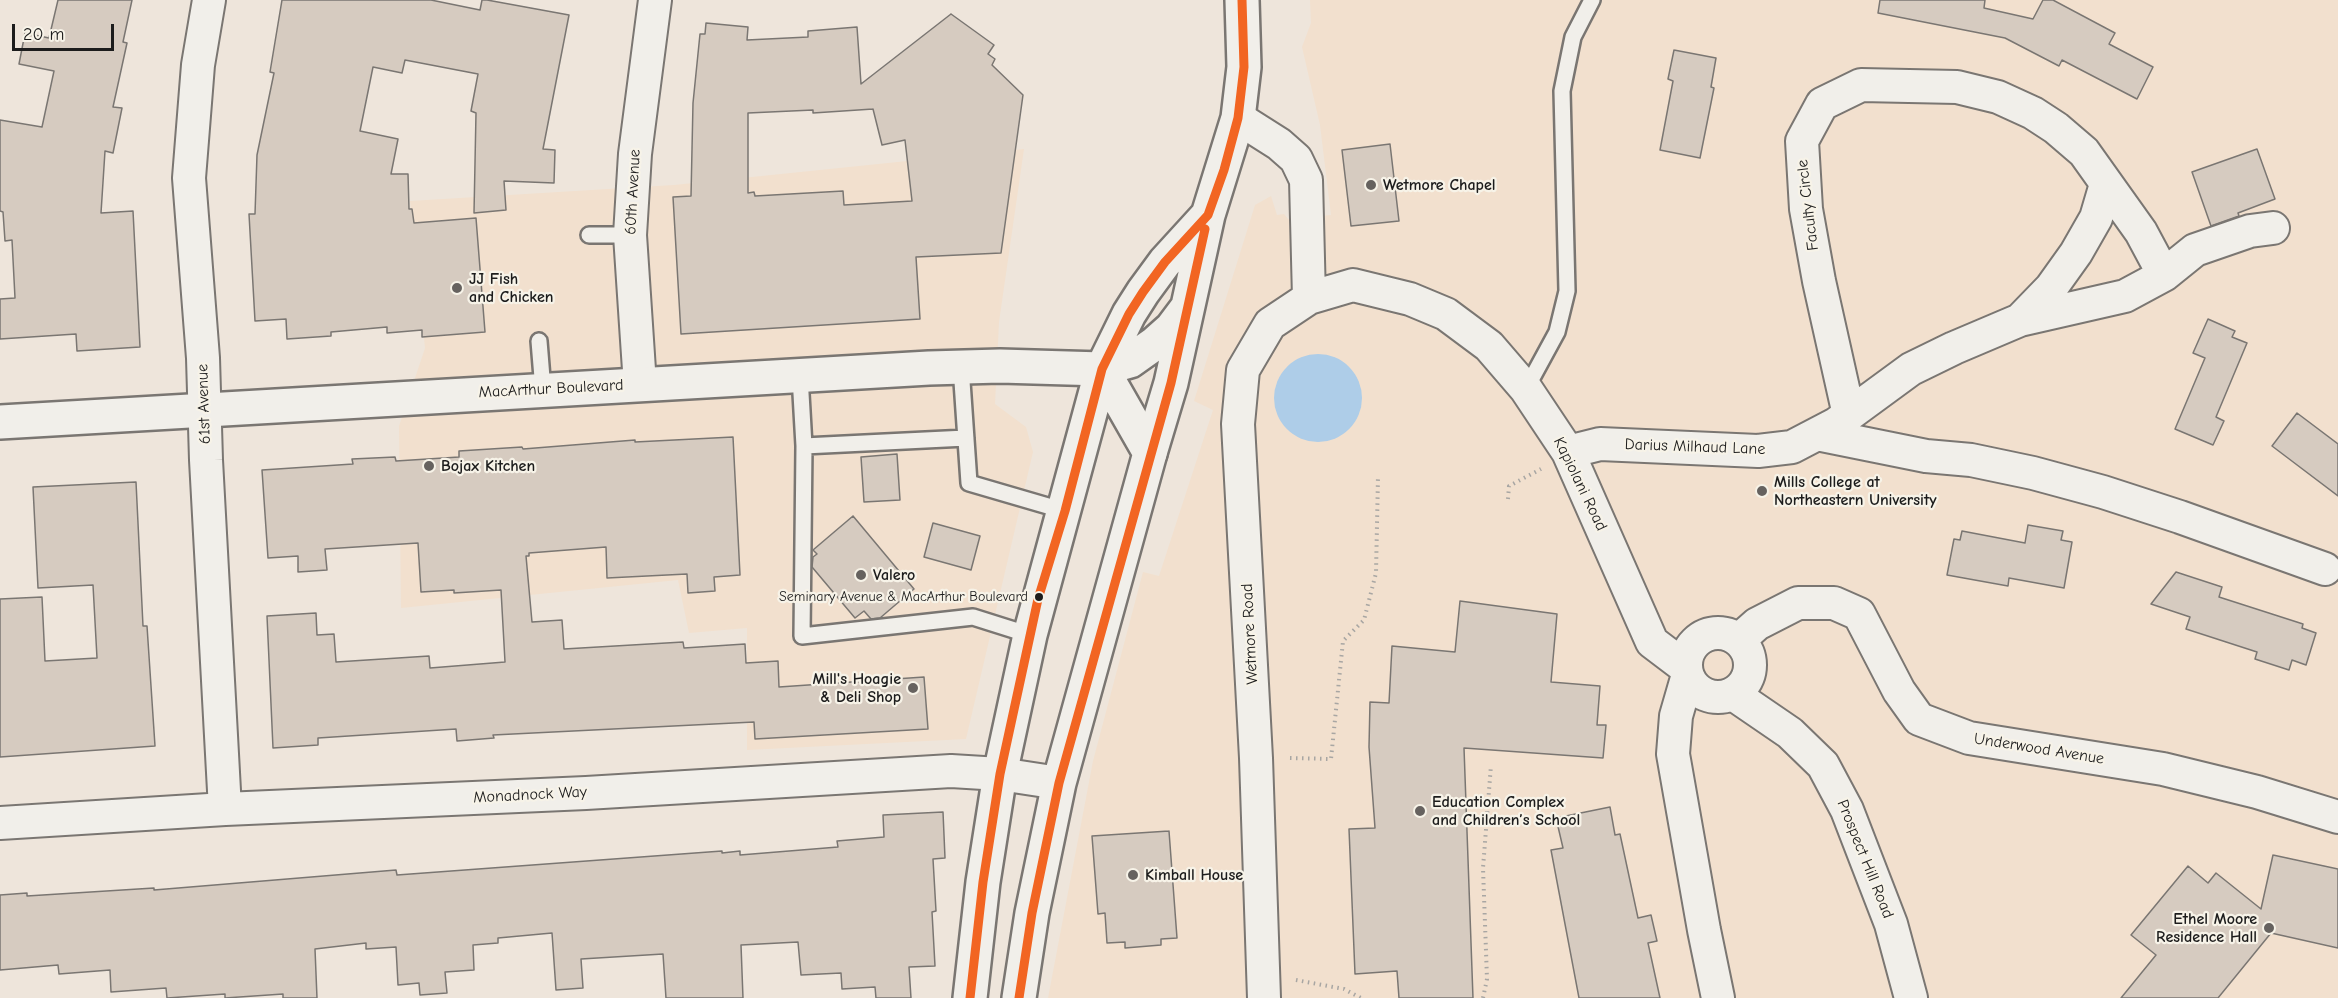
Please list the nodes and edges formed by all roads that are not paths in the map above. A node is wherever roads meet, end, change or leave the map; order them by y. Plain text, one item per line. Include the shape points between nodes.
1 (209, 0) edge
2 (655, 0) edge
3 (1242, 0) edge
4 (1592, 0) edge
5 (1238, 118) junction
6 (2106, 184) junction
7 (1208, 215) junction
8 (2273, 228) dead end
9 (589, 235) dead end
10 (630, 236) junction
11 (2164, 275) junction
12 (1309, 298) junction
13 (1187, 308) junction
14 (2020, 320) junction
15 (539, 341) dead end
16 (961, 367) junction
17 (1102, 369) junction
18 (800, 376) junction
19 (640, 385) junction
20 (1526, 389) junction
21 (543, 390) junction
22 (204, 409) junction
23 (1849, 415) junction
24 (0, 422) edge
25 (1817, 434) junction
26 (966, 438) junction
27 (804, 446) junction
28 (1150, 453) junction
29 (1559, 458) junction
30 (1065, 511) junction
31 (2325, 569) dead end
32 (1029, 634) junction
33 (1738, 640) junction
34 (1686, 672) junction
35 (1733, 694) junction
36 (1000, 774) junction
37 (1059, 783) junction
38 (225, 809) junction
39 (2338, 817) edge
40 (0, 823) edge
41 (1263, 986) edge
42 (970, 998) edge
43 (1019, 998) edge
44 (1718, 998) edge
45 (1911, 998) edge

1 - 22 street, 61st Avenue via 198,65 189,178
2 - 10 street, 60th Avenue via 635,154
3 - 5 main road, MacArthur Boulevard via 1244,67
4 - 20 lane via 1573,37 1562,91 1567,291 1557,332
5 - 7 main road, MacArthur Boulevard
5 - 12 street via 1296,159 1306,180
6 - 11 street, Faculty Circle via 2141,232
6 - 14 street via 2096,218 2076,254
6 - 23 street, Faculty Circle via 2084,152 2056,128 1998,97 1957,87 1861,85 1822,104 1802,141 1803,177 1819,281
7 - 13 main road, MacArthur Boulevard
7 - 17 main road, MacArthur Boulevard via 1143,292
8 - 11 street, Darius Milhaud Lane via 2250,231 2195,250
9 - 10 lane
10 - 19 street, 60th Avenue
11 - 14 street, Darius Milhaud Lane via 2125,296
12 - 20 street, Kapiolani Road via 1353,285 1410,299 1446,314 1489,346
12 - 41 street, Wetmore Road via 1270,324 1243,370 1238,424 1256,758
13 - 17 main road, MacArthur Boulevard via 1155,344 1130,361
13 - 28 main road, MacArthur Boulevard via 1171,383
14 - 23 street, Darius Milhaud Lane via 1911,369
15 - 21 lane
16 - 17 main road, MacArthur Boulevard
16 - 18 main road, MacArthur Boulevard
16 - 26 lane
17 - 28 main road
17 - 30 main road
18 - 19 main road, MacArthur Boulevard
18 - 27 lane
19 - 21 main road, MacArthur Boulevard
20 - 29 street, Kapiolani Road
21 - 22 main road, MacArthur Boulevard
22 - 24 main road, MacArthur Boulevard
22 - 38 street, 61st Avenue
23 - 25 street, Darius Milhaud Lane
25 - 29 street, Darius Milhaud Lane via 1792,447 1758,451 1600,444
25 - 31 street via 2033,473 2180,517
26 - 27 lane
26 - 30 lane via 969,483
27 - 32 lane via 802,636 973,617
28 - 37 main road, MacArthur Boulevard
29 - 34 street, Kapiolani Road via 1652,642
30 - 32 main road
32 - 36 main road
33 - 34 street via 1729,634 1708,634 1698,639 1686,656
33 - 35 street via 1746,647 1751,668 1748,678
33 - 39 street, Underwood Avenue via 1757,624 1797,603 1834,603 1859,614 1899,691 1919,720 1969,738 2163,769
34 - 35 street via 1699,692 1707,696
34 - 44 street via 1673,754
35 - 45 street, Prospect Hill Road via 1790,733 1823,765 1847,810 1891,924
36 - 37 street, Monadnock Way
36 - 38 street, Monadnock Way via 951,771
36 - 42 main road via 982,882
37 - 43 main road, MacArthur Boulevard
38 - 40 street, Monadnock Way

